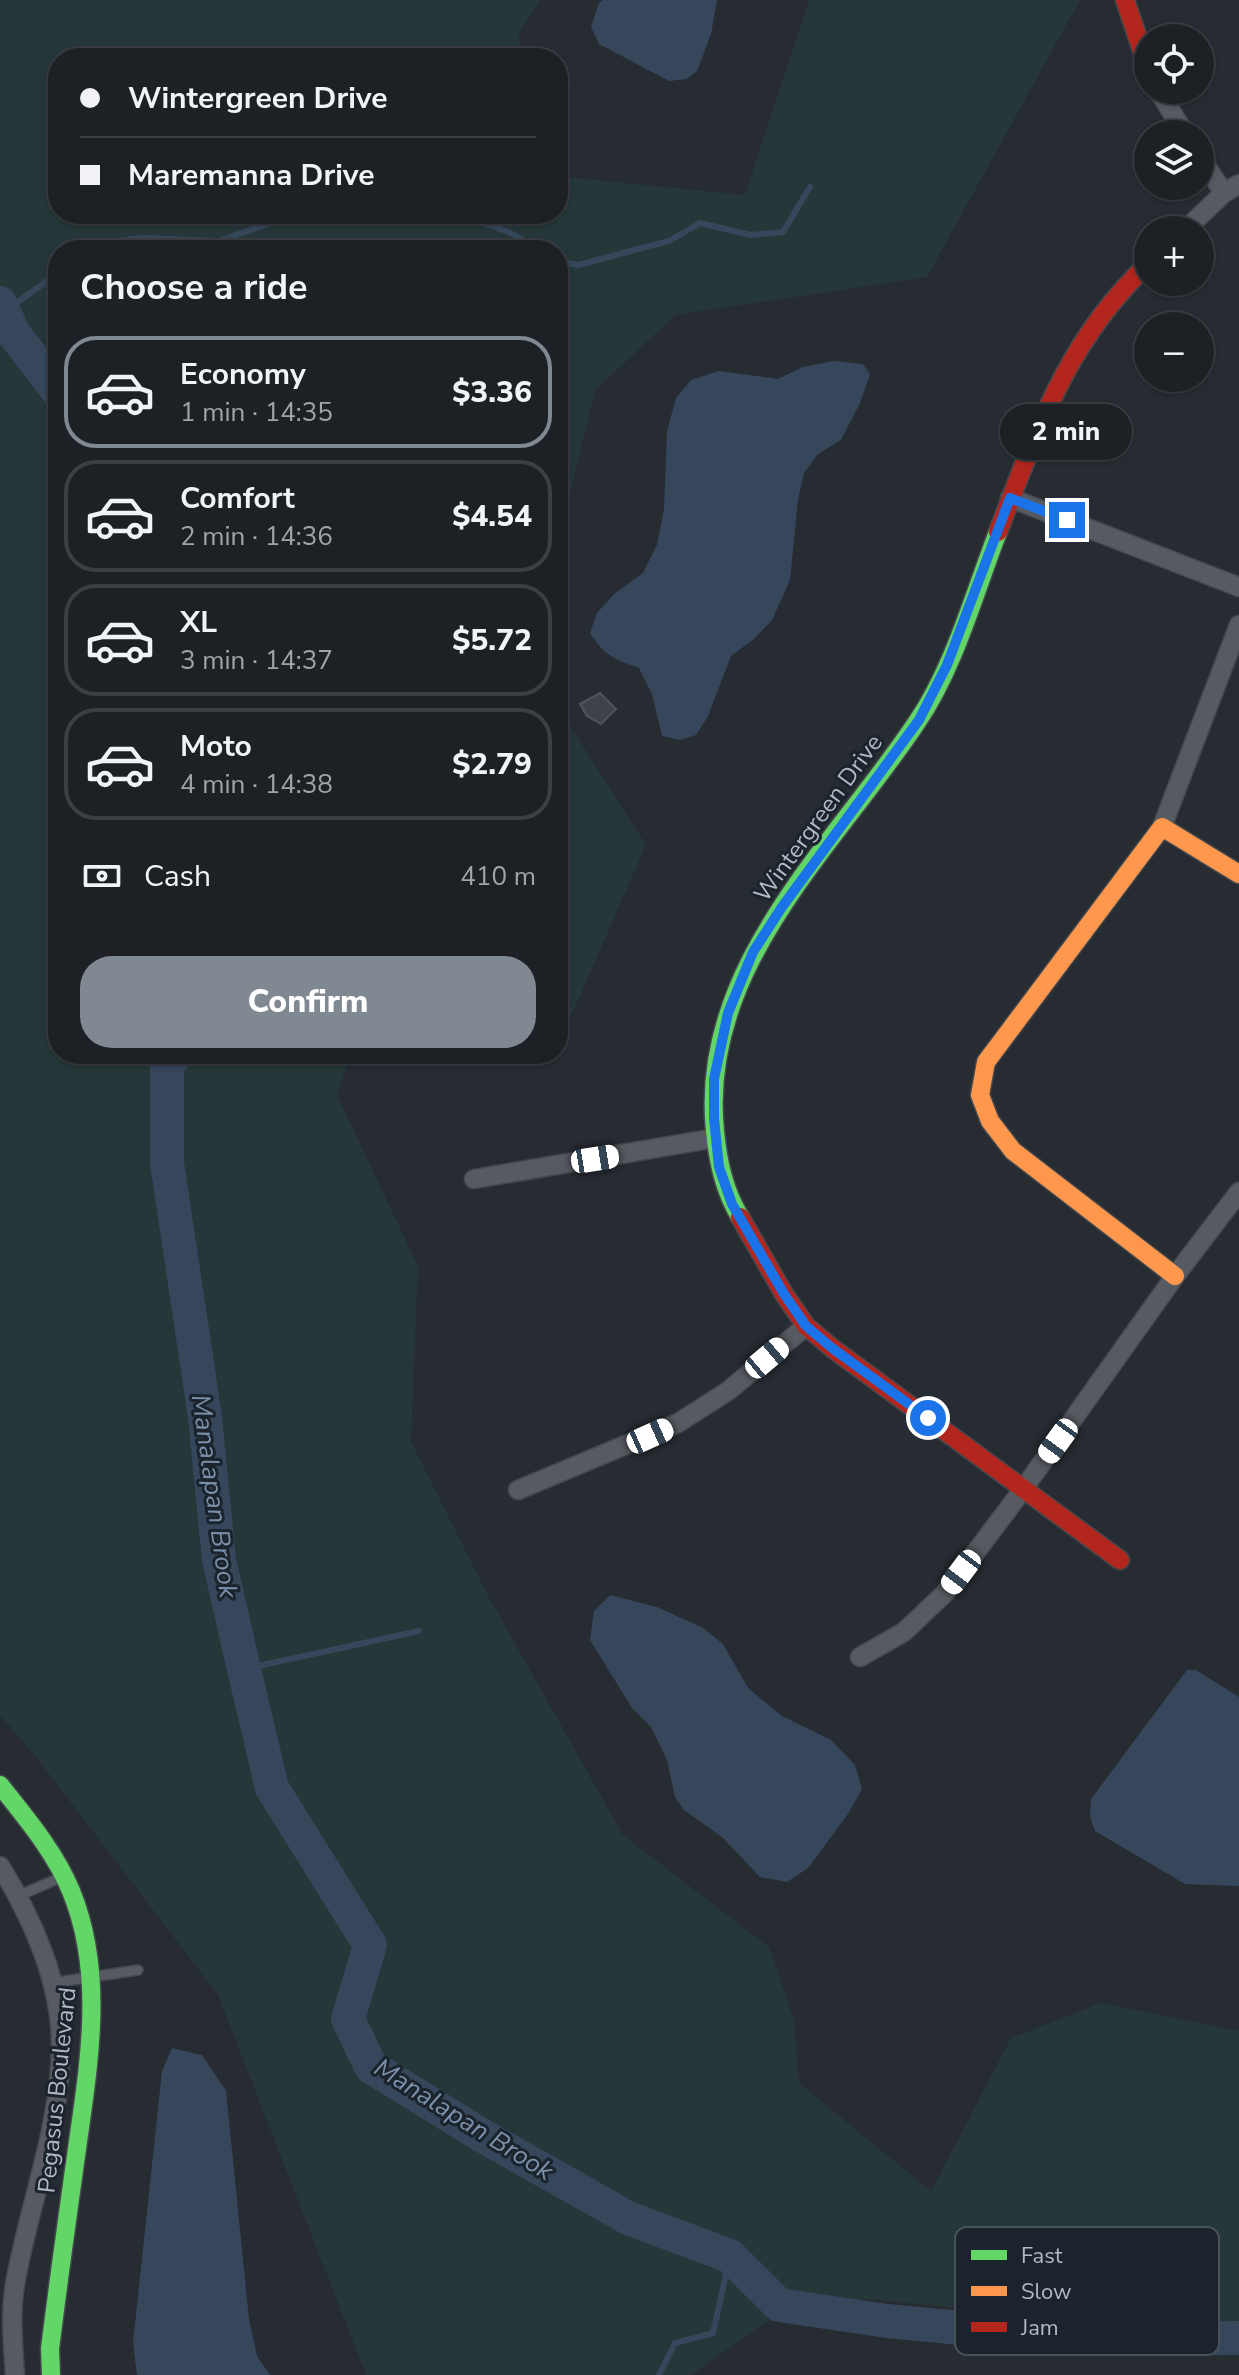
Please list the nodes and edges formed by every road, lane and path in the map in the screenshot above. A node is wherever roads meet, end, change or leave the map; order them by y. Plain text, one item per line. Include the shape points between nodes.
1 (1125, 0) edge
2 (1134, 27) edge
3 (1214, 171) edge
4 (1232, 189) edge
5 (1201, 216) edge
6 (1134, 277) edge
7 (1010, 498) junction
8 (1239, 587) edge
9 (1239, 625) edge
10 (1162, 827) junction
11 (1239, 874) edge
12 (716, 1138) junction
13 (474, 1179) dead end
14 (1239, 1192) edge
15 (1175, 1276) junction
16 (806, 1326) junction
17 (1024, 1488) junction
18 (518, 1490) dead end
19 (1120, 1560) dead end
20 (860, 1657) dead end
21 (0, 1785) edge
22 (0, 1866) edge
23 (64, 1877) junction
24 (18, 1896) junction
25 (138, 1970) dead end
26 (92, 1977) junction
27 (52, 1983) junction
28 (15, 2375) edge
29 (51, 2375) edge

1 - 2 street
3 - 4 street
4 - 5 street
6 - 7 street, Wintergreen Drive via 1087,334 1046,407
7 - 8 street
7 - 12 street, Wintergreen Drive via 947,665 919,720 753,952 722,1034 714,1079
9 - 10 street
10 - 11 street
10 - 15 street via 986,1062 980,1095 990,1121 1013,1151
12 - 13 street
12 - 16 street, Wintergreen Drive via 732,1204
14 - 15 street
15 - 17 street
16 - 17 street, Wintergreen Drive
16 - 18 street via 728,1391 678,1423
17 - 19 street, Wintergreen Drive
17 - 20 street via 945,1593 904,1632
21 - 23 street, Pegasus Boulevard via 50,1849
22 - 24 street, Pegasus Boulevard
23 - 24 lane
23 - 26 street, Pegasus Boulevard via 81,1921
24 - 27 street, Pegasus Boulevard
25 - 26 lane
26 - 27 lane
26 - 29 street, Pegasus Boulevard via 92,2035 50,2349
27 - 28 street, Pegasus Boulevard via 61,2042 59,2078 15,2284

